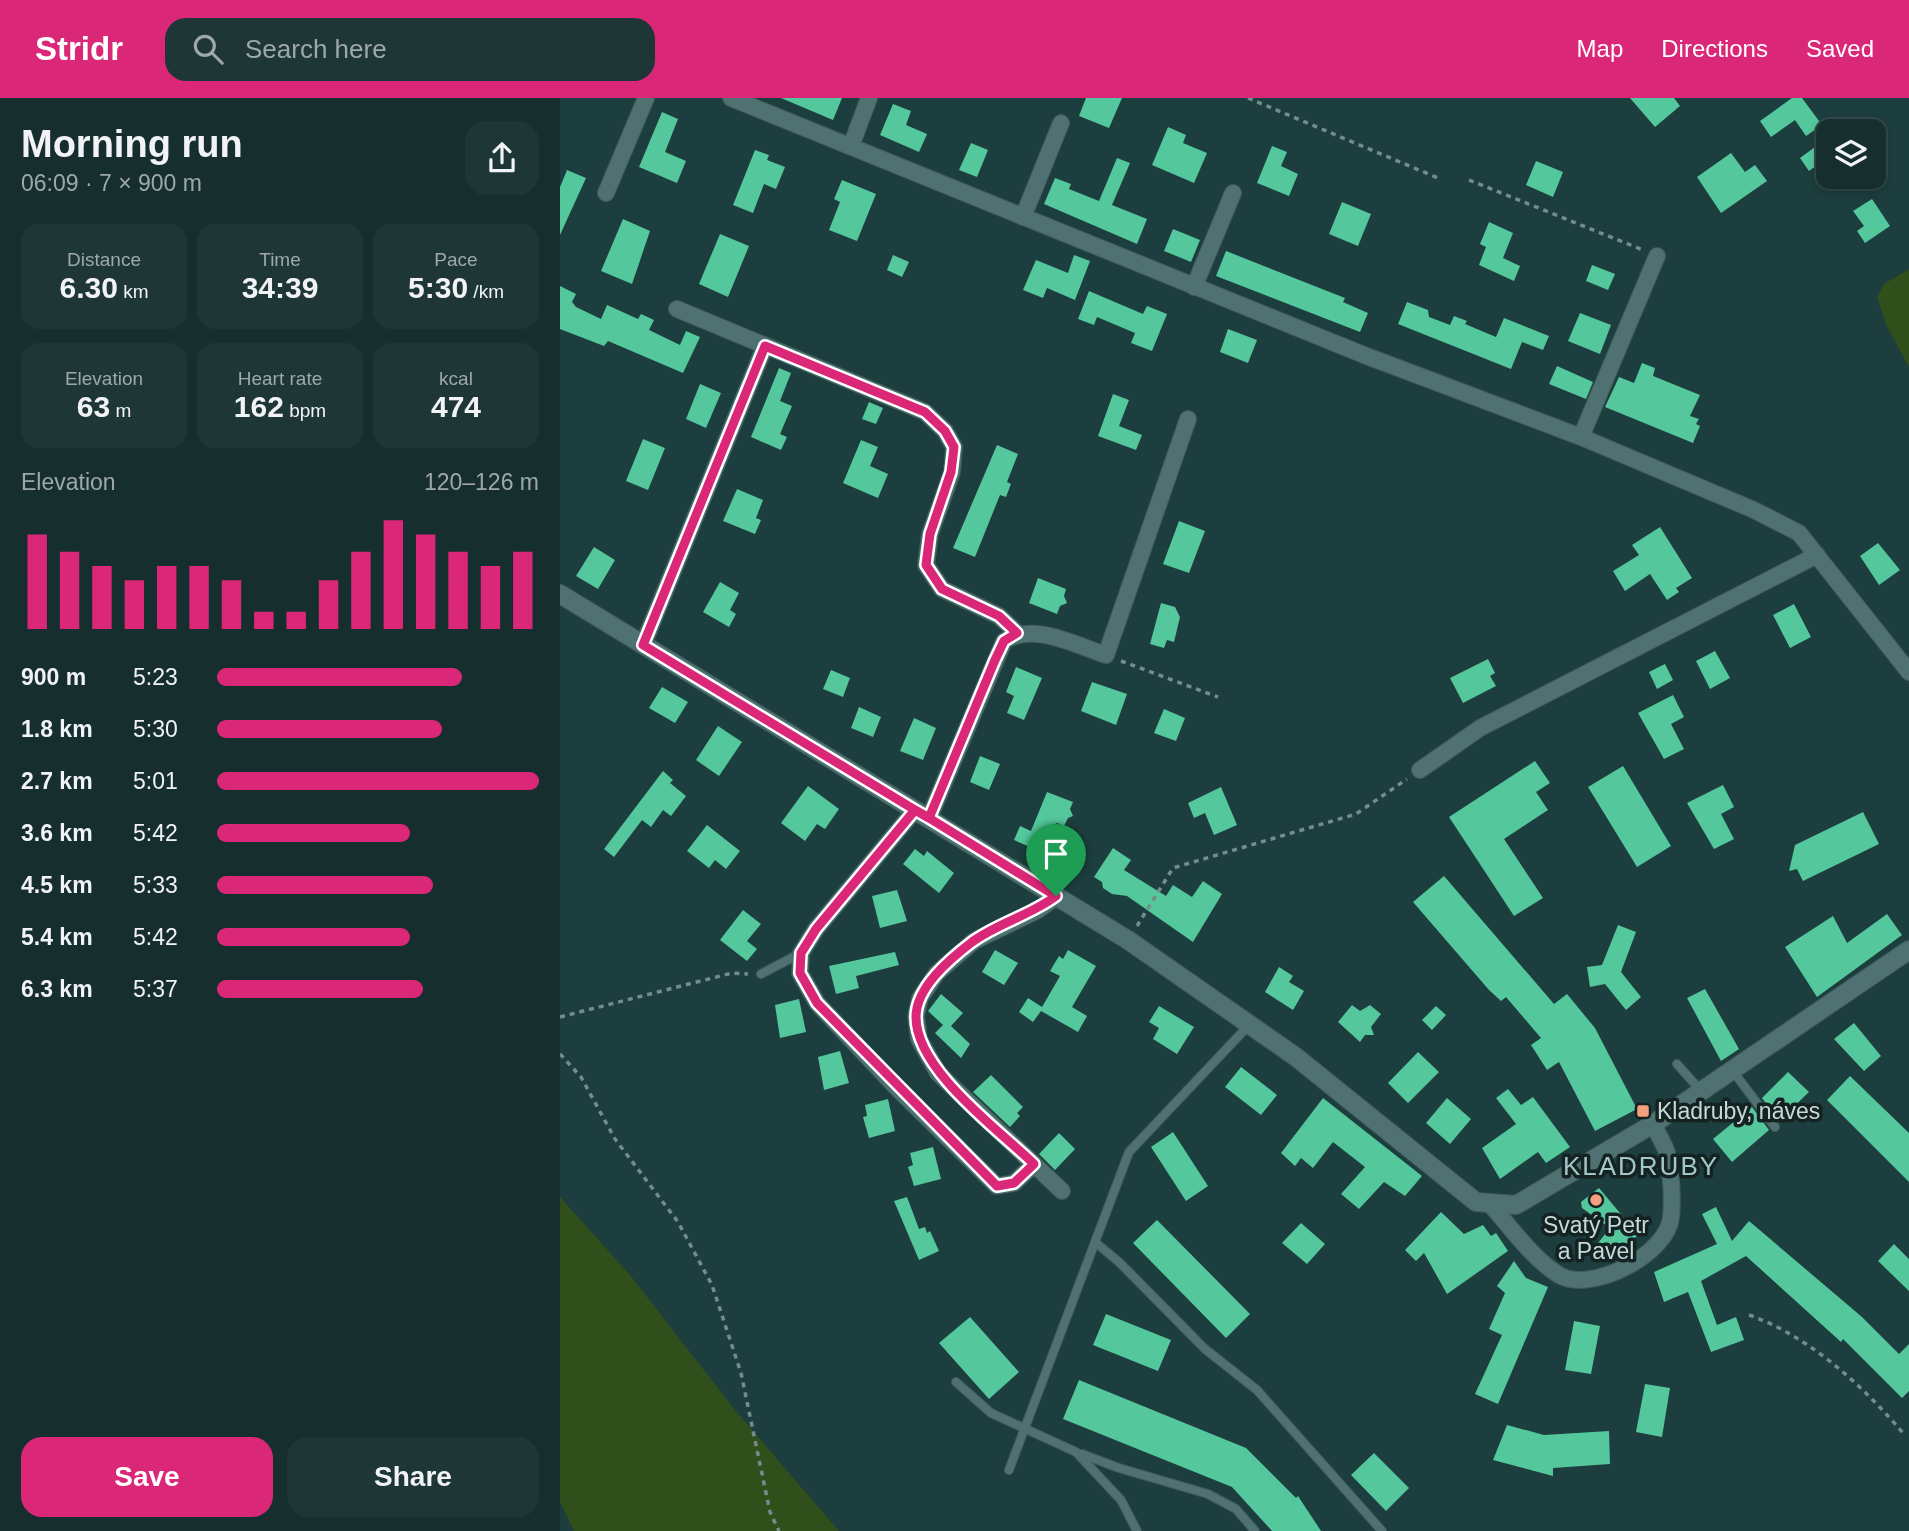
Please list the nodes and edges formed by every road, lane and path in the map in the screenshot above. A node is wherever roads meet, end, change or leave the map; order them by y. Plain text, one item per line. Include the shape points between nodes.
1 (646, 98) edge
2 (731, 98) edge
3 (869, 98) edge
4 (1248, 98) edge
5 (1061, 123) dead end
6 (851, 146) junction
7 (1438, 178) dead end
8 (1469, 180) dead end
9 (606, 193) dead end
10 (1233, 193) dead end
11 (1023, 217) junction
12 (1657, 256) joint
13 (1194, 287) junction
14 (677, 309) dead end
15 (765, 346) junction
16 (1188, 419) dead end
17 (1581, 437) junction
18 (1817, 555) junction
19 (560, 594) edge
20 (1017, 633) junction
21 (643, 645) junction
22 (1106, 655) junction
23 (1909, 672) edge
24 (1217, 697) dead end
25 (1420, 770) joint
26 (922, 814) junction
27 (1056, 896) junction
28 (1128, 940) junction
29 (1909, 950) edge
30 (801, 953) junction
31 (761, 974) joint
32 (560, 1017) edge
33 (1250, 1024) junction
34 (560, 1054) edge
35 (1677, 1064) dead end
36 (1732, 1070) junction
37 (1701, 1091) junction
38 (1653, 1124) junction
39 (1775, 1127) dead end
40 (1034, 1164) junction
41 (1062, 1191) dead end
42 (1491, 1205) junction
43 (1095, 1242) junction
44 (1749, 1315) dead end
45 (956, 1382) dead end
46 (1025, 1428) junction
47 (1903, 1433) dead end
48 (1076, 1452) junction
49 (1009, 1470) dead end
50 (779, 1531) edge
51 (1137, 1531) edge
52 (1255, 1531) edge
53 (1382, 1531) edge

1 - 9 street
2 - 6 street
3 - 6 street
4 - 7 path
5 - 11 street
6 - 11 street
8 - 12 path
10 - 13 street
11 - 13 street
12 - 17 street
13 - 17 street
14 - 15 street
15 - 20 street via 925,412 945,431 954,447 951,472 930,534 926,565 942,589 999,616
15 - 21 street
16 - 22 street
17 - 18 street via 1754,510 1799,533
18 - 23 street
18 - 25 street via 1480,728
19 - 21 street
20 - 22 street via 1035,632
20 - 26 street via 1004,641
21 - 26 street
22 - 24 path
25 - 28 path via 1356,814 1173,868
26 - 27 street
26 - 30 street via 816,929
27 - 28 street
27 - 40 street via 1038,910 974,941 937,973 920,998 916,1016 919,1039 938,1073
28 - 33 street
29 - 36 street
30 - 31 lane
30 - 40 street via 800,973 817,1003 997,1186 1014,1183
31 - 32 path via 732,973
33 - 42 street via 1476,1202
33 - 43 lane via 1129,1152
34 - 50 path via 581,1077 621,1148 678,1222 712,1285 741,1373 770,1512
35 - 37 lane
36 - 37 street
36 - 39 lane
37 - 38 street
38 - 42 street via 1516,1205
38 - 42 street via 1667,1153 1671,1220 1653,1248 1623,1268 1593,1280 1559,1275
40 - 41 street
43 - 46 lane
43 - 53 lane via 1205,1349 1257,1390
44 - 47 path via 1778,1325 1802,1341 1872,1399
45 - 46 lane via 991,1413
46 - 48 lane
46 - 49 lane
48 - 51 lane via 1121,1500
48 - 52 lane via 1208,1494 1236,1509

